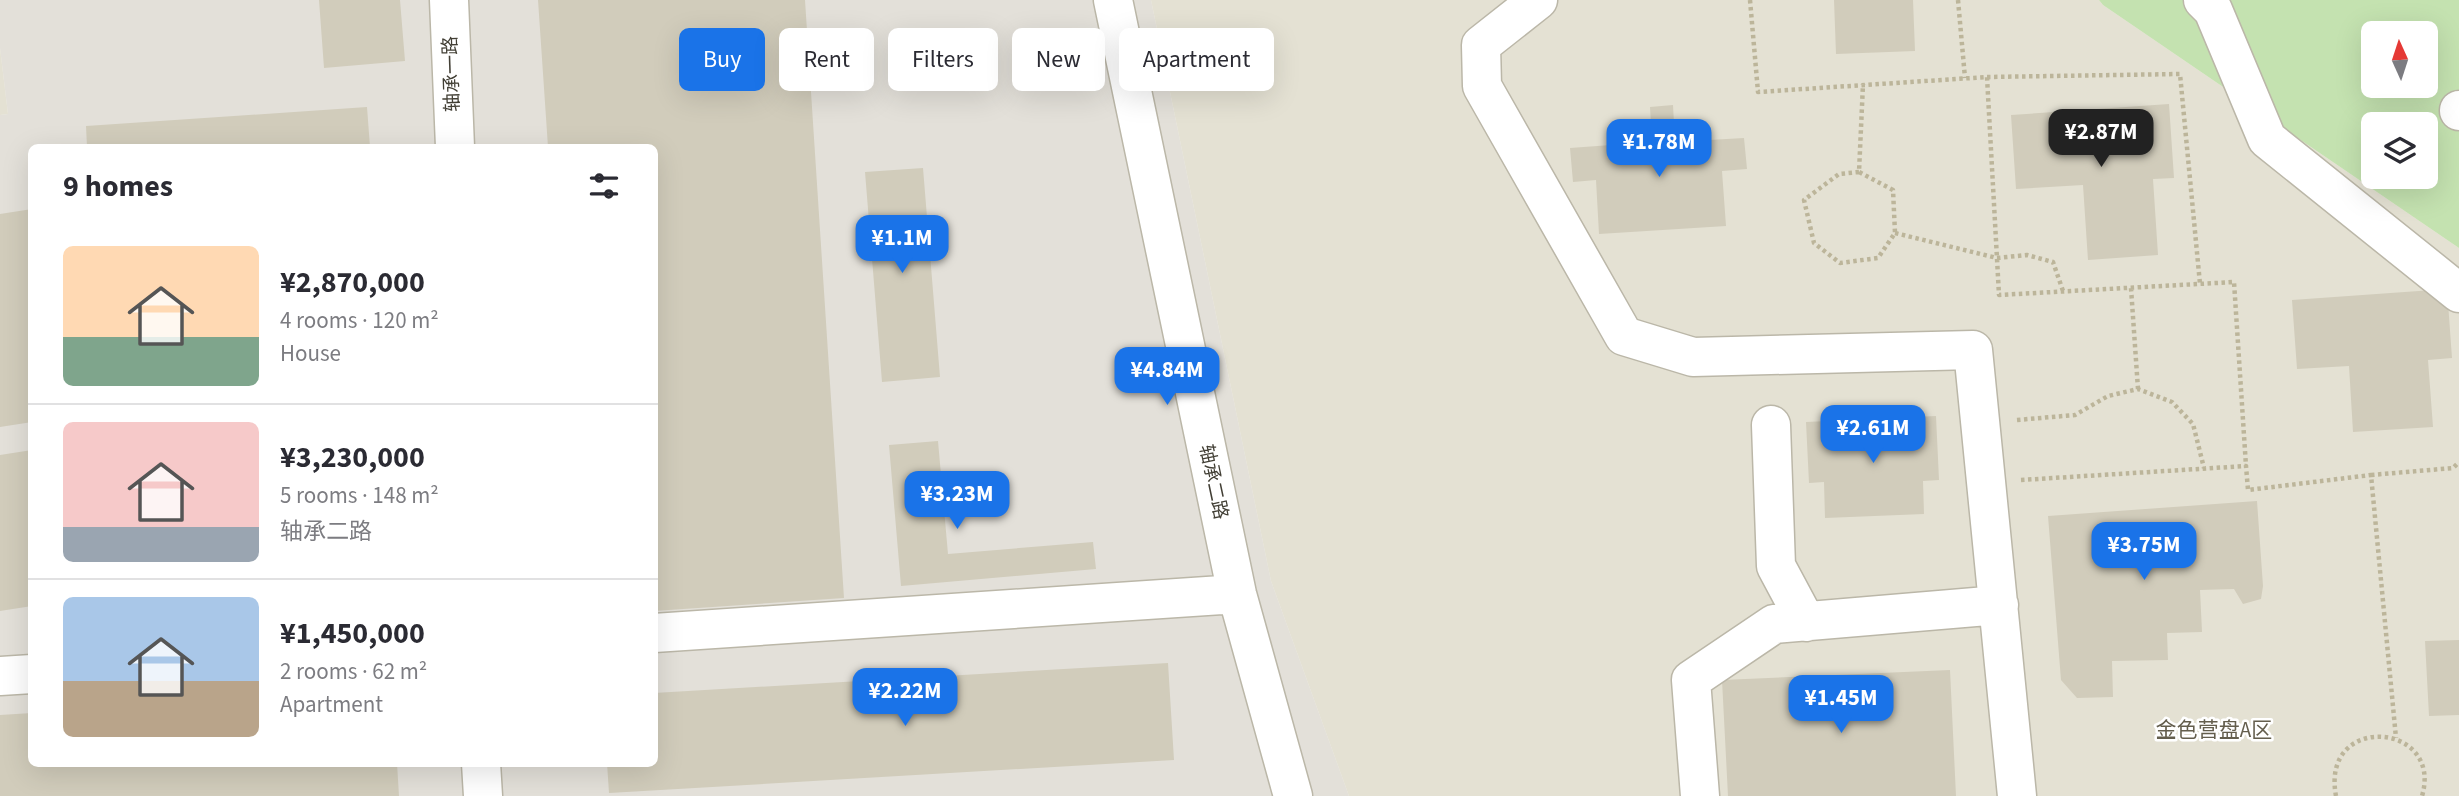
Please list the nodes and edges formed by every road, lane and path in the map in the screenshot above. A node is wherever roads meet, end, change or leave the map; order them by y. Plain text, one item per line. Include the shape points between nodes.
1 (450, 0) edge
2 (1113, 0) edge
3 (1538, 0) edge
4 (1750, 0) edge
5 (1958, 0) edge
6 (2203, 0) edge
7 (1987, 77) junction
8 (1965, 78) junction
9 (1863, 85) junction
10 (455, 144) edge
11 (1860, 173) junction
12 (1895, 233) junction
13 (1997, 258) junction
14 (2200, 284) junction
15 (2131, 288) junction
16 (2063, 291) junction
17 (2459, 293) edge
18 (2138, 389) junction
19 (1981, 421) junction
20 (1771, 425) dead end
21 (2459, 462) edge
22 (2246, 466) junction
23 (2204, 468) junction
24 (2371, 475) junction
25 (1987, 482) junction
26 (1237, 594) junction
27 (1999, 606) junction
28 (1806, 621) junction
29 (658, 633) edge
30 (28, 674) edge
31 (0, 676) edge
32 (2396, 738) junction
33 (481, 767) edge
34 (483, 796) edge
35 (1293, 796) edge
36 (1700, 796) edge
37 (2017, 796) edge
38 (2336, 796) edge
39 (2421, 796) edge

1 - 10 street, 轴承一路
2 - 26 street, 轴承二路
3 - 19 street via 1481,45 1482,86 1624,336 1693,357 1973,350
4 - 9 path via 1758,92
5 - 8 path
6 - 17 street via 2213,10 2267,139
7 - 8 path
7 - 13 path
7 - 14 path via 2180,74
8 - 9 path
9 - 11 path
11 - 12 path via 1893,190
11 - 12 path via 1839,174 1804,200 1814,243 1840,262 1865,260 1878,258
12 - 13 path
13 - 16 path via 2027,254 2053,262
13 - 16 path via 1999,295
14 - 15 path
14 - 22 path via 2234,282
15 - 16 path
15 - 18 path
18 - 19 path via 2108,396 2076,415
18 - 23 path via 2172,402 2193,424
19 - 25 street
20 - 28 street via 1776,565
21 - 24 path via 2453,468
22 - 23 path
22 - 24 path via 2248,490
23 - 25 path
24 - 32 path
25 - 27 street
26 - 29 street
26 - 35 street, 轴承二路
27 - 28 street
27 - 37 street
28 - 36 street via 1774,624 1691,680
30 - 31 street
32 - 38 path via 2366,737 2347,748 2335,767
32 - 39 path via 2418,758 2424,772
33 - 34 street

